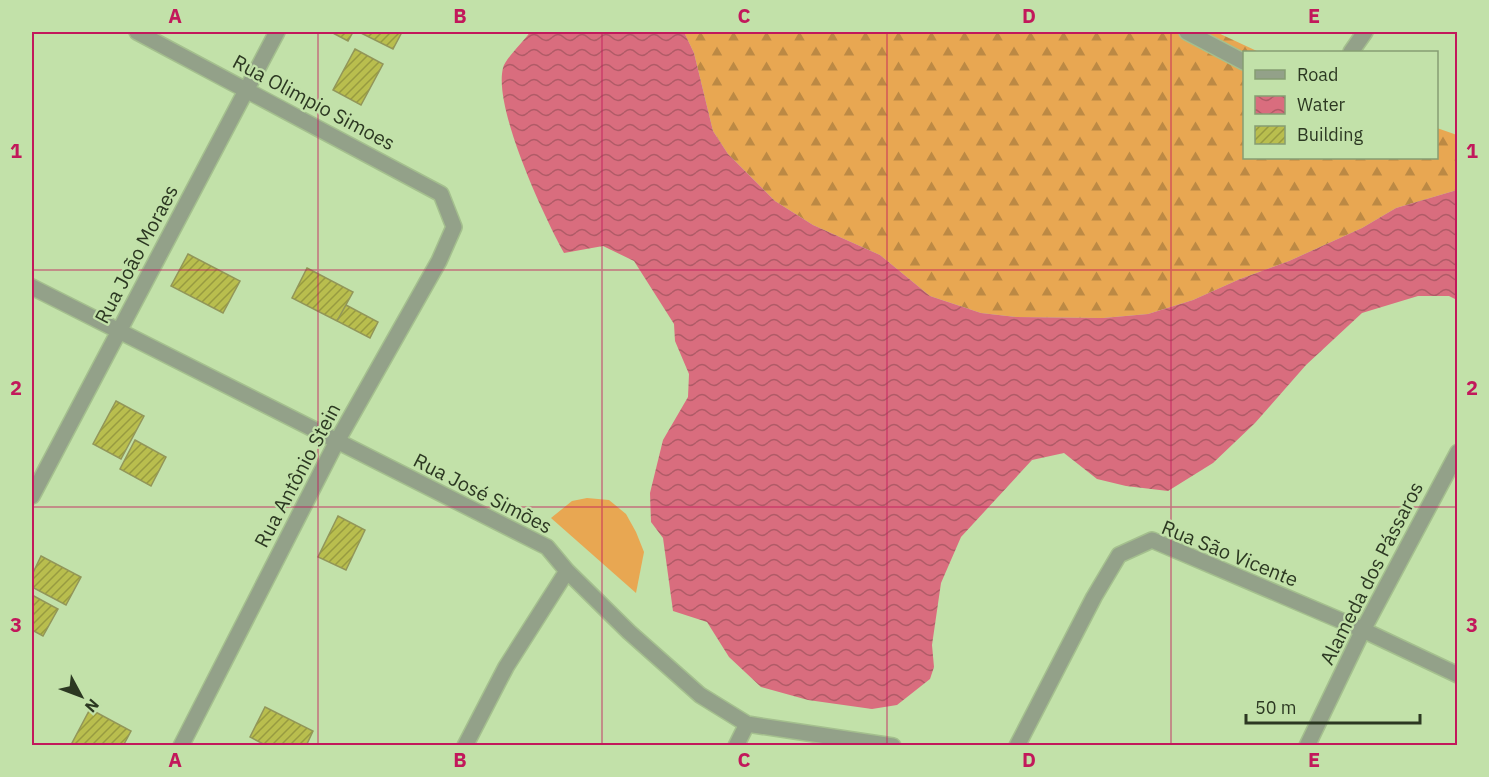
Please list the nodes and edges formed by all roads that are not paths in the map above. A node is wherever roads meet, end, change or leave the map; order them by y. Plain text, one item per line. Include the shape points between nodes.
1 (137, 32) edge
2 (277, 32) edge
3 (1187, 32) edge
4 (1365, 32) edge
5 (1353, 51) edge
6 (1243, 61) edge
7 (247, 89) junction
8 (454, 227) joint
9 (32, 287) edge
10 (118, 331) junction
11 (336, 443) junction
12 (1458, 452) edge
13 (32, 495) edge
14 (567, 571) junction
15 (1364, 630) junction
16 (1458, 675) edge
17 (747, 724) junction
18 (181, 746) edge
19 (465, 746) edge
20 (736, 746) edge
21 (893, 746) edge
22 (1017, 746) edge
23 (1307, 746) edge

1 - 7 street, Rua Olimpio Simoes
2 - 7 street, Rua João Moraes
3 - 6 street
4 - 5 street
7 - 8 street, Rua Olimpio Simoes via 441,194
7 - 10 street, Rua João Moraes
8 - 11 street, Rua Antônio Stein via 439,261
9 - 10 street, Rua José Simões
10 - 11 street, Rua José Simões
10 - 13 street, Rua João Moraes
11 - 14 street, Rua José Simões via 548,547
11 - 18 street, Rua Antônio Stein
12 - 15 street, Alameda dos Pássaros
14 - 17 street, Rua José Simões via 700,695
14 - 19 street via 506,667
15 - 16 street, Rua São Vicente
15 - 22 street, Rua São Vicente via 1152,540 1119,555
15 - 23 street, Alameda dos Pássaros
17 - 20 street
17 - 21 street, Rua José Simões

